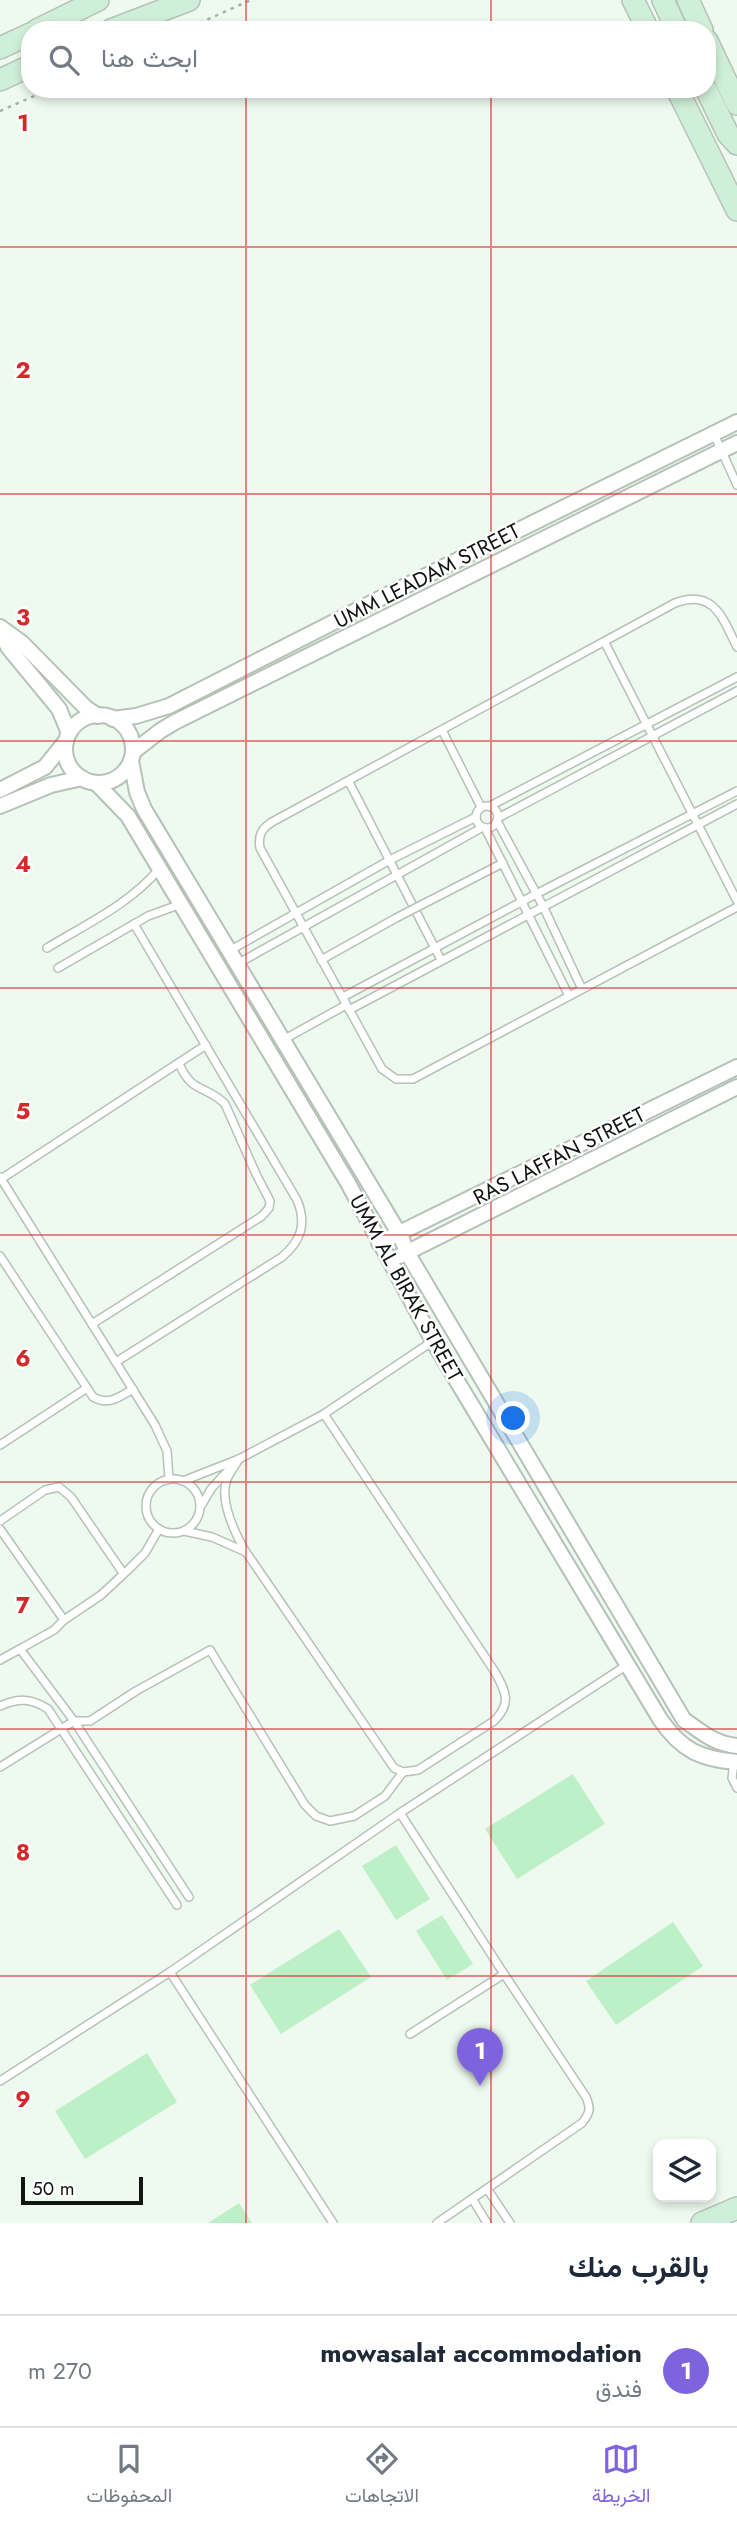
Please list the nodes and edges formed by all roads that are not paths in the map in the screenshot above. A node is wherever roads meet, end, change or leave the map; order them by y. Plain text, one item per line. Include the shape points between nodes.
1 (98, 0) edge
2 (155, 0) edge
3 (189, 0) edge
4 (634, 0) edge
5 (663, 0) edge
6 (688, 0) edge
7 (55, 21) edge
8 (123, 21) edge
9 (133, 21) edge
10 (644, 21) edge
11 (673, 21) edge
12 (698, 21) edge
13 (21, 38) edge
14 (0, 48) edge
15 (716, 60) edge
16 (21, 70) edge
17 (0, 80) edge
18 (681, 98) edge
19 (710, 98) edge
20 (737, 104) edge
21 (737, 144) edge
22 (737, 210) edge
23 (737, 422) edge
24 (714, 434) junction
25 (737, 443) edge
26 (722, 451) junction
27 (737, 485) edge
28 (381, 598) junction
29 (390, 616) junction
30 (0, 628) edge
31 (734, 632) edge
32 (605, 643) junction
33 (737, 647) edge
34 (737, 677) edge
35 (737, 691) edge
36 (98, 716) junction
37 (113, 719) junction
38 (646, 723) junction
39 (442, 730) junction
40 (652, 735) junction
41 (68, 737) junction
42 (132, 757) junction
43 (89, 781) junction
44 (349, 782) junction
45 (0, 790) edge
46 (737, 791) edge
47 (737, 804) edge
48 (0, 806) edge
49 (490, 806) junction
50 (481, 807) junction
51 (691, 815) junction
52 (476, 817) junction
53 (497, 820) junction
54 (697, 826) junction
55 (484, 827) junction
56 (388, 861) junction
57 (503, 863) junction
58 (160, 869) junction
59 (396, 875) junction
60 (536, 894) junction
61 (522, 901) junction
62 (181, 904) junction
63 (737, 904) edge
64 (543, 906) junction
65 (295, 912) junction
66 (528, 914) junction
67 (134, 924) junction
68 (302, 928) junction
69 (47, 948) dead end
70 (434, 948) junction
71 (229, 951) junction
72 (321, 960) junction
73 (441, 960) junction
74 (237, 964) junction
75 (58, 968) dead end
76 (582, 989) junction
77 (569, 996) junction
78 (346, 1004) junction
79 (283, 1040) junction
80 (206, 1045) junction
81 (179, 1063) junction
82 (737, 1067) edge
83 (737, 1087) edge
84 (363, 1174) junction
85 (1, 1178) edge
86 (348, 1183) junction
87 (400, 1235) junction
88 (379, 1243) junction
89 (408, 1254) junction
90 (0, 1256) edge
91 (389, 1260) junction
92 (92, 1324) junction
93 (433, 1341) junction
94 (116, 1362) junction
95 (87, 1388) junction
96 (133, 1389) junction
97 (324, 1414) junction
98 (0, 1445) edge
99 (239, 1459) junction
100 (169, 1479) junction
101 (183, 1481) junction
102 (201, 1506) junction
103 (0, 1521) edge
104 (0, 1529) edge
105 (159, 1529) junction
106 (184, 1531) junction
107 (246, 1552) junction
108 (123, 1573) junction
109 (64, 1620) junction
110 (20, 1649) junction
111 (0, 1660) edge
112 (628, 1665) junction
113 (0, 1706) edge
114 (74, 1721) junction
115 (62, 1728) junction
116 (737, 1746) edge
117 (735, 1762) edge
118 (0, 1767) edge
119 (403, 1772) junction
120 (737, 1788) edge
121 (400, 1813) junction
122 (188, 1896) dead end
123 (177, 1905) dead end
124 (170, 1972) junction
125 (504, 1974) junction
126 (410, 2034) dead end
127 (0, 2081) edge
128 (488, 2190) junction
129 (473, 2200) junction
130 (737, 2208) edge
131 (333, 2223) edge
132 (437, 2223) edge
133 (487, 2223) edge
134 (510, 2223) edge
135 (702, 2223) edge

1 - 7 main road
2 - 8 main road
3 - 9 main road
4 - 10 main road
5 - 11 main road
6 - 12 main road
13 - 14 main road
15 - 20 main road
16 - 17 main road
18 - 22 main road
19 - 21 main road
23 - 24 street, UMM LEADAM STREET
24 - 26 lane
24 - 28 street, UMM LEADAM STREET
25 - 26 street, UMM LEADAM STREET
26 - 27 lane
26 - 29 street, UMM LEADAM STREET
28 - 29 street
28 - 37 street, UMM LEADAM STREET via 169,706
29 - 42 street, UMM LEADAM STREET via 175,722
30 - 36 street via 22,643
30 - 41 street via 8,648 59,709
31 - 32 lane via 710,603 686,599
31 - 33 lane
32 - 38 lane
32 - 39 lane
34 - 38 lane
35 - 40 lane
36 - 37 street
36 - 41 street via 78,723
37 - 42 street via 128,733
38 - 40 lane
38 - 49 lane
39 - 44 lane
39 - 50 lane
40 - 51 lane
40 - 53 lane
41 - 43 street via 69,766
41 - 45 street via 45,767
42 - 43 street via 123,773 111,781
42 - 71 street, UMM AL BIRAK STREET via 144,809
43 - 48 street via 51,785
43 - 58 street, UMM AL BIRAK STREET via 128,816
44 - 56 lane
44 - 65 lane via 265,826 260,833 260,848
46 - 51 lane
47 - 54 lane
49 - 50 lane
49 - 53 lane
50 - 52 lane
51 - 54 lane
51 - 60 lane
52 - 55 lane
52 - 56 lane
53 - 55 lane via 492,827
53 - 60 lane
54 - 63 lane
54 - 64 lane
55 - 57 lane
55 - 59 lane
56 - 59 lane
56 - 65 lane
57 - 61 lane
57 - 72 lane, bridge
58 - 62 street, UMM AL BIRAK STREET
58 - 69 lane via 127,900
59 - 68 lane
59 - 70 lane
60 - 61 lane
60 - 64 lane
61 - 66 lane
61 - 70 lane
62 - 67 lane
62 - 86 street, UMM AL BIRAK STREET
63 - 76 lane
64 - 66 lane
64 - 76 lane
65 - 68 lane
65 - 71 lane
66 - 73 lane
66 - 77 lane
67 - 75 lane
67 - 80 lane
68 - 72 lane
68 - 74 lane
70 - 73 lane
70 - 78 lane
71 - 74 street, UMM AL BIRAK STREET
72 - 78 lane
73 - 78 lane
74 - 79 street, UMM AL BIRAK STREET
76 - 77 lane
77 - 78 lane via 405,1080 388,1076 382,1069
78 - 79 lane
79 - 84 street, UMM AL BIRAK STREET
80 - 81 lane
80 - 94 lane via 298,1200 303,1227 293,1248 282,1257
81 - 85 lane
81 - 92 lane via 189,1082 225,1104 270,1201 269,1208
82 - 87 street, RAS LAFFAN STREET
83 - 89 street, RAS LAFFAN STREET
84 - 86 street
84 - 87 street, UMM AL BIRAK STREET
85 - 92 lane
86 - 88 street, UMM AL BIRAK STREET
87 - 88 street, RAS LAFFAN STREET
87 - 89 street, UMM AL BIRAK STREET
88 - 91 street, UMM AL BIRAK STREET
89 - 91 street, RAS LAFFAN STREET
89 - 116 street, UMM AL BIRAK STREET via 684,1720 706,1737
90 - 95 lane
91 - 93 street, UMM AL BIRAK STREET
92 - 94 lane
93 - 97 lane
93 - 112 street, UMM AL BIRAK STREET
94 - 96 lane
95 - 96 lane via 93,1397 105,1401
95 - 98 lane
96 - 100 lane via 167,1451
97 - 99 lane
97 - 119 lane via 504,1689 506,1703 494,1721 418,1770
99 - 101 lane
99 - 102 lane
99 - 107 lane via 225,1488 232,1528
100 - 101 lane
100 - 105 lane via 147,1497 148,1517
101 - 102 lane via 195,1490
102 - 106 lane via 194,1523
103 - 108 lane via 46,1490 59,1487 71,1497
104 - 109 lane
105 - 106 lane
105 - 108 lane via 145,1553
106 - 107 lane via 212,1536
107 - 119 lane via 387,1761
108 - 109 lane
109 - 110 lane
110 - 111 lane
110 - 114 lane
112 - 117 street, UMM AL BIRAK STREET via 673,1738 705,1758
112 - 121 lane
113 - 115 lane via 28,1699 37,1702
114 - 115 lane
114 - 119 lane via 90,1721 210,1650 316,1816 330,1821 354,1816 385,1797
114 - 122 lane
115 - 118 lane
115 - 123 lane
117 - 120 lane via 732,1778
121 - 124 lane
121 - 125 lane
124 - 127 lane
124 - 131 lane
125 - 126 lane
125 - 128 lane via 590,2108 582,2123
128 - 129 lane
128 - 134 lane
129 - 132 lane
129 - 133 lane
130 - 135 main road

